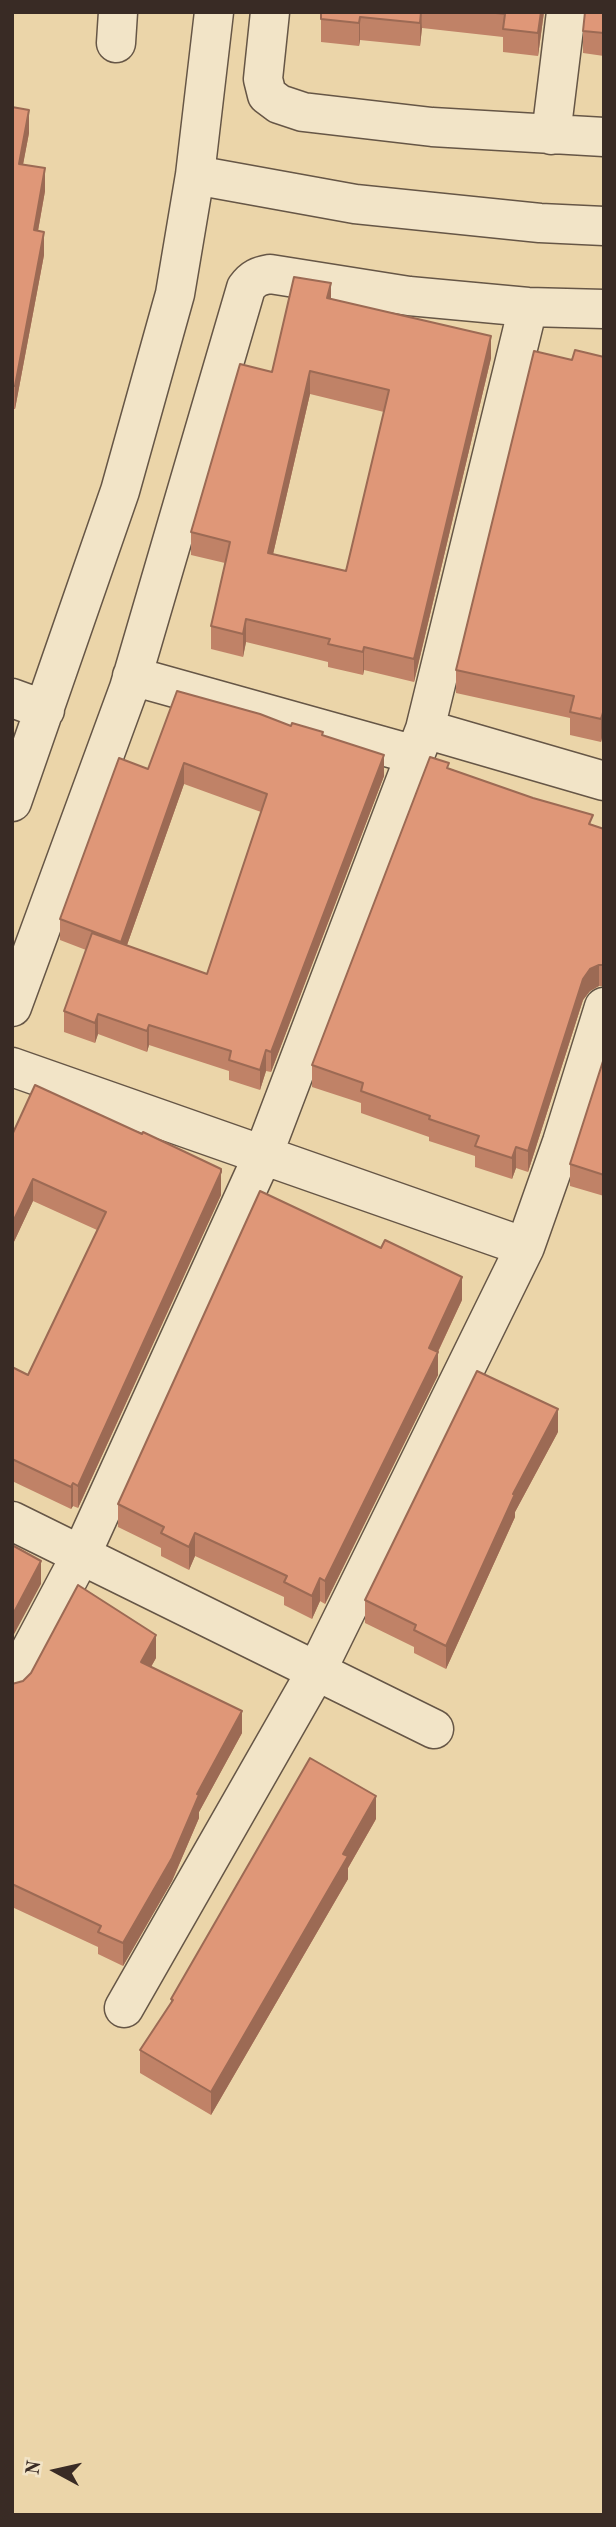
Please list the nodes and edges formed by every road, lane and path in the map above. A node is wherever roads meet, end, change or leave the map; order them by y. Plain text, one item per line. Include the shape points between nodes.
1 (214, 12) edge
2 (270, 12) edge
3 (566, 12) edge
4 (551, 135) junction
5 (604, 137) edge
6 (195, 175) junction
7 (604, 226) edge
8 (528, 307) junction
9 (604, 309) edge
10 (132, 676) junction
11 (28, 704) edge
12 (420, 742) junction
13 (604, 781) edge
14 (12, 802) edge
15 (12, 1007) edge
16 (604, 1007) edge
17 (12, 1067) edge
18 (263, 1156) junction
19 (525, 1247) junction
20 (12, 1521) edge
21 (81, 1555) junction
22 (317, 1670) junction
23 (12, 1685) edge
24 (434, 1729) dead end
25 (124, 2008) dead end

1 - 6 lane
2 - 4 lane via 263,79 267,95 279,104 303,112 432,127
3 - 4 lane
4 - 5 lane
6 - 7 lane via 355,204
6 - 11 lane via 176,294 120,491
8 - 9 lane
8 - 10 lane via 409,296 270,274 252,280 242,300
8 - 12 lane
10 - 12 lane
10 - 15 lane
11 - 14 lane
12 - 13 lane
12 - 18 lane
16 - 19 lane
17 - 18 lane
18 - 19 lane
18 - 21 lane
19 - 22 lane
20 - 21 lane
21 - 22 lane
21 - 23 lane
22 - 24 lane
22 - 25 lane

